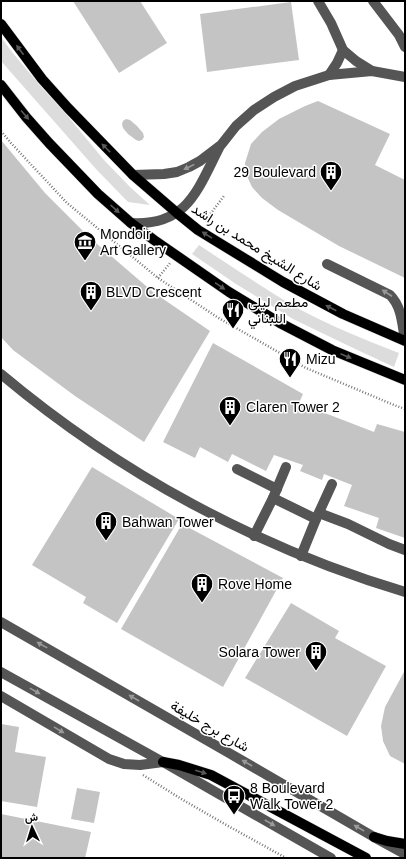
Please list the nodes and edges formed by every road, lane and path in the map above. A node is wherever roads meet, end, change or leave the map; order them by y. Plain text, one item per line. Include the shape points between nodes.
1 (318, 1) edge
2 (373, 1) edge
3 (1, 24) edge
4 (405, 47) edge
5 (343, 50) junction
6 (372, 71) junction
7 (329, 75) junction
8 (405, 77) edge
9 (1, 85) edge
10 (1, 131) edge
11 (221, 145) junction
12 (133, 175) junction
13 (224, 196) dead end
14 (177, 213) junction
15 (131, 223) junction
16 (198, 230) junction
17 (176, 256) junction
18 (328, 264) dead end
19 (158, 278) junction
20 (405, 341) edge
21 (1, 374) edge
22 (405, 380) edge
23 (405, 409) edge
24 (286, 467) dead end
25 (237, 469) dead end
26 (332, 484) dead end
27 (275, 494) junction
28 (317, 516) junction
29 (254, 536) junction
30 (405, 550) edge
31 (301, 556) junction
32 (405, 592) edge
33 (3, 625) edge
34 (1, 672) edge
35 (1, 696) edge
36 (163, 762) junction
37 (124, 764) junction
38 (374, 837) junction
39 (405, 844) edge
40 (405, 854) edge
41 (286, 858) edge
42 (331, 858) edge
43 (366, 858) edge

1 - 5 street
2 - 4 street
12 -> 3 main road, شارع الشيخ محمد بن راشد via 42,79
5 - 6 street
5 - 7 street
6 - 7 street
6 - 8 street
7 - 11 street via 295,86 274,97 236,126
9 -> 15 main road via 49,143 98,194
10 - 19 path via 67,203
11 -> 12 street via 200,161 177,172
11 - 14 street via 192,197
12 - 14 main road, شارع الشيخ محمد بن راشد
13 - 16 path
14 - 15 street via 155,222
14 - 16 main road, شارع الشيخ محمد بن راشد
15 - 17 main road
20 -> 16 main road, شارع الشيخ محمد بن راشد via 313,299
17 - 19 path
17 -> 22 main road via 280,323 332,350
20 -> 18 street via 396,300
19 - 23 path via 217,317 306,368
21 - 29 street via 78,433 144,476
24 - 27 street
25 - 27 street
26 - 28 street
27 - 28 street
27 - 29 street
28 - 30 street via 348,524
28 - 31 street
29 - 31 street
31 - 32 street
38 -> 33 street, شارع برج خليفة via 128,694
34 -> 36 street
35 -> 37 street via 95,752
36 - 37 street
36 -> 42 street
36 -> 43 main road via 211,775
37 - 41 path via 182,800
38 - 39 main road
38 - 40 street, شارع برج خليفة

